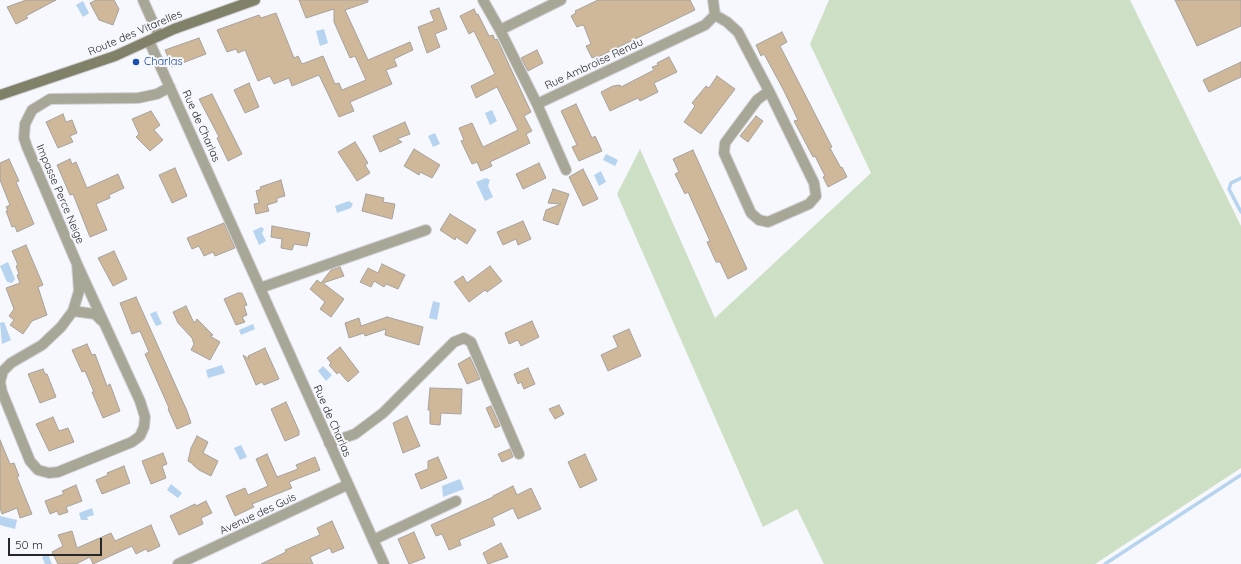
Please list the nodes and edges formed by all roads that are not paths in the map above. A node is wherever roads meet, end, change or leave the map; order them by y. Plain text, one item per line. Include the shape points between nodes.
1 (143, 0) edge
2 (255, 0) edge
3 (483, 0) edge
4 (561, 0) edge
5 (713, 0) edge
6 (715, 15) junction
7 (500, 30) junction
8 (159, 36) junction
9 (149, 41) junction
10 (170, 87) junction
11 (768, 91) junction
12 (0, 95) edge
13 (537, 104) junction
14 (566, 170) dead end
15 (426, 230) dead end
16 (77, 264) junction
17 (260, 288) junction
18 (73, 311) junction
19 (104, 322) junction
20 (329, 443) junction
21 (519, 454) dead end
22 (347, 485) junction
23 (456, 501) dead end
24 (373, 540) junction
25 (178, 564) edge
26 (384, 564) edge

1 - 8 street
2 - 8 main road, Route des Vitarelles
3 - 7 street, Rue Ambroise Rendu
4 - 7 street
5 - 6 street
6 - 11 street via 738,32
6 - 13 street, Rue Ambroise Rendu via 705,25
7 - 13 street, Rue Ambroise Rendu
8 - 9 main road, Route des Vitarelles
9 - 10 street, Rue de Charlas
9 - 12 main road, Route des Vitarelles via 115,56
10 - 16 street, Impasse Perce Neige via 157,94 138,98 50,99 32,110 25,124 24,138
10 - 17 street, Rue de Charlas
11 - 11 street via 814,183 816,196 809,204 768,222 759,220 751,213 724,153 725,143
13 - 14 street
15 - 17 street
16 - 18 street, Impasse Perce Neige via 79,292
16 - 19 street, Impasse Perce Neige
17 - 20 street, Rue de Charlas
18 - 19 street via 95,314
18 - 19 street, Impasse Perce Neige via 42,345 11,363 3,371 0,382 30,461 38,470 58,472 132,442 140,436 145,417 140,401
20 - 21 street via 355,434 383,413 454,342 464,338 471,342
20 - 22 street, Rue de Charlas
22 - 24 street, Rue de Charlas
22 - 25 street, Avenue des Guis
23 - 24 street
24 - 26 street, Rue de Charlas

